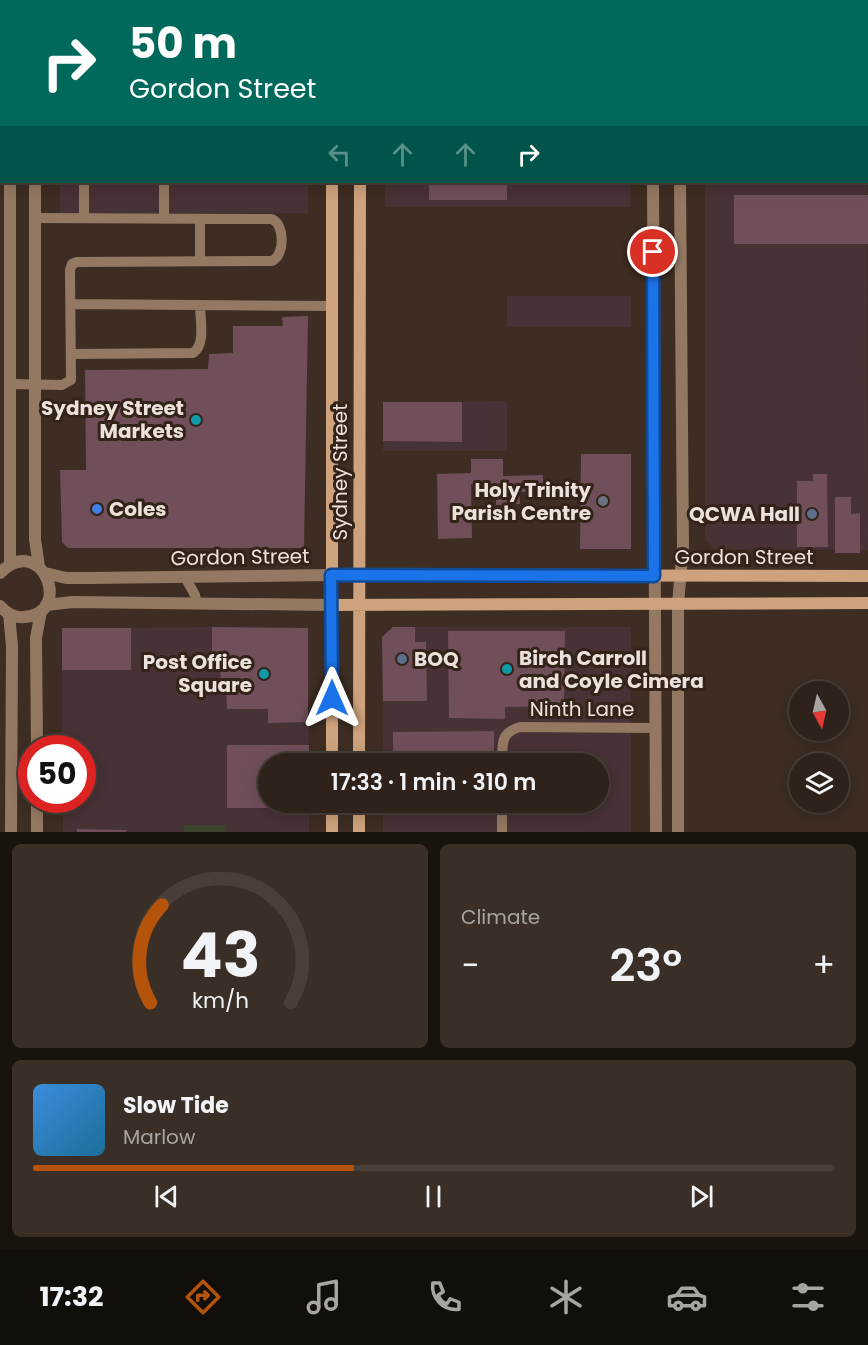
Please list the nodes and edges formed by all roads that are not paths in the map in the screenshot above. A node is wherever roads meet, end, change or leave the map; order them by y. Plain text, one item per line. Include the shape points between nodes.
1 (10, 183) edge
2 (35, 183) edge
3 (84, 183) edge
4 (164, 183) edge
5 (332, 183) edge
6 (360, 183) edge
7 (653, 183) edge
8 (680, 183) edge
9 (35, 218) junction
10 (84, 218) junction
11 (164, 219) junction
12 (200, 219) junction
13 (200, 261) junction
14 (71, 304) junction
15 (201, 305) junction
16 (332, 306) junction
17 (72, 354) junction
18 (10, 384) junction
19 (35, 385) junction
20 (10, 565) junction
21 (42, 570) junction
22 (0, 573) edge
23 (331, 575) junction
24 (360, 576) junction
25 (654, 576) junction
26 (680, 576) junction
27 (868, 576) edge
28 (185, 577) junction
29 (868, 603) edge
30 (197, 604) junction
31 (654, 604) junction
32 (678, 604) junction
33 (331, 605) junction
34 (359, 605) junction
35 (43, 608) junction
36 (2, 609) edge
37 (656, 728) junction
38 (37, 735) edge
39 (332, 753) edge
40 (359, 753) edge
41 (502, 753) edge
42 (37, 813) edge
43 (332, 813) edge
44 (359, 813) edge
45 (502, 813) edge
46 (11, 832) edge
47 (37, 832) edge
48 (332, 832) edge
49 (359, 832) edge
50 (502, 832) edge
51 (656, 832) edge
52 (678, 832) edge

1 - 18 street
2 - 9 street
3 - 10 lane
4 - 11 lane
5 - 16 main road, Sydney Street
6 - 24 main road, Sydney Street
7 - 25 street
8 - 26 street
9 - 10 lane
9 - 19 street
10 - 11 lane
11 - 12 lane
12 - 13 lane
12 - 13 lane via 272,219 281,226 281,254 272,261
13 - 14 lane via 77,262 70,270
14 - 15 lane
14 - 17 lane
15 - 16 lane
15 - 17 lane via 200,343 193,353
16 - 23 main road, Sydney Street
17 - 19 lane via 71,380
18 - 19 lane
18 - 20 street
19 - 21 street via 35,539
20 - 21 street, Gordon Street via 25,562
20 - 22 street
21 - 28 street, Gordon Street via 66,578
21 - 35 street via 50,589
23 - 24 main road, Gordon Street
23 - 28 street, Gordon Street
23 - 33 main road, Sydney Street
24 - 25 main road, Gordon Street
24 - 34 main road, Sydney Street
25 - 26 main road, Gordon Street
25 - 31 street
26 - 27 main road, Gordon Street
26 - 32 street
28 - 30 lane
29 - 32 main road
30 - 33 street
30 - 35 street via 73,602
31 - 32 main road
31 - 34 main road
31 - 37 street
32 - 52 street
33 - 34 main road
33 - 39 main road, Sydney Street
34 - 40 main road, Sydney Street
35 - 36 street via 25,617
35 - 38 street via 36,638
36 - 46 street via 12,646
37 - 41 lane, Ninth Lane via 520,727 505,734
37 - 51 street
42 - 47 street
43 - 48 main road
44 - 49 main road
45 - 50 lane

